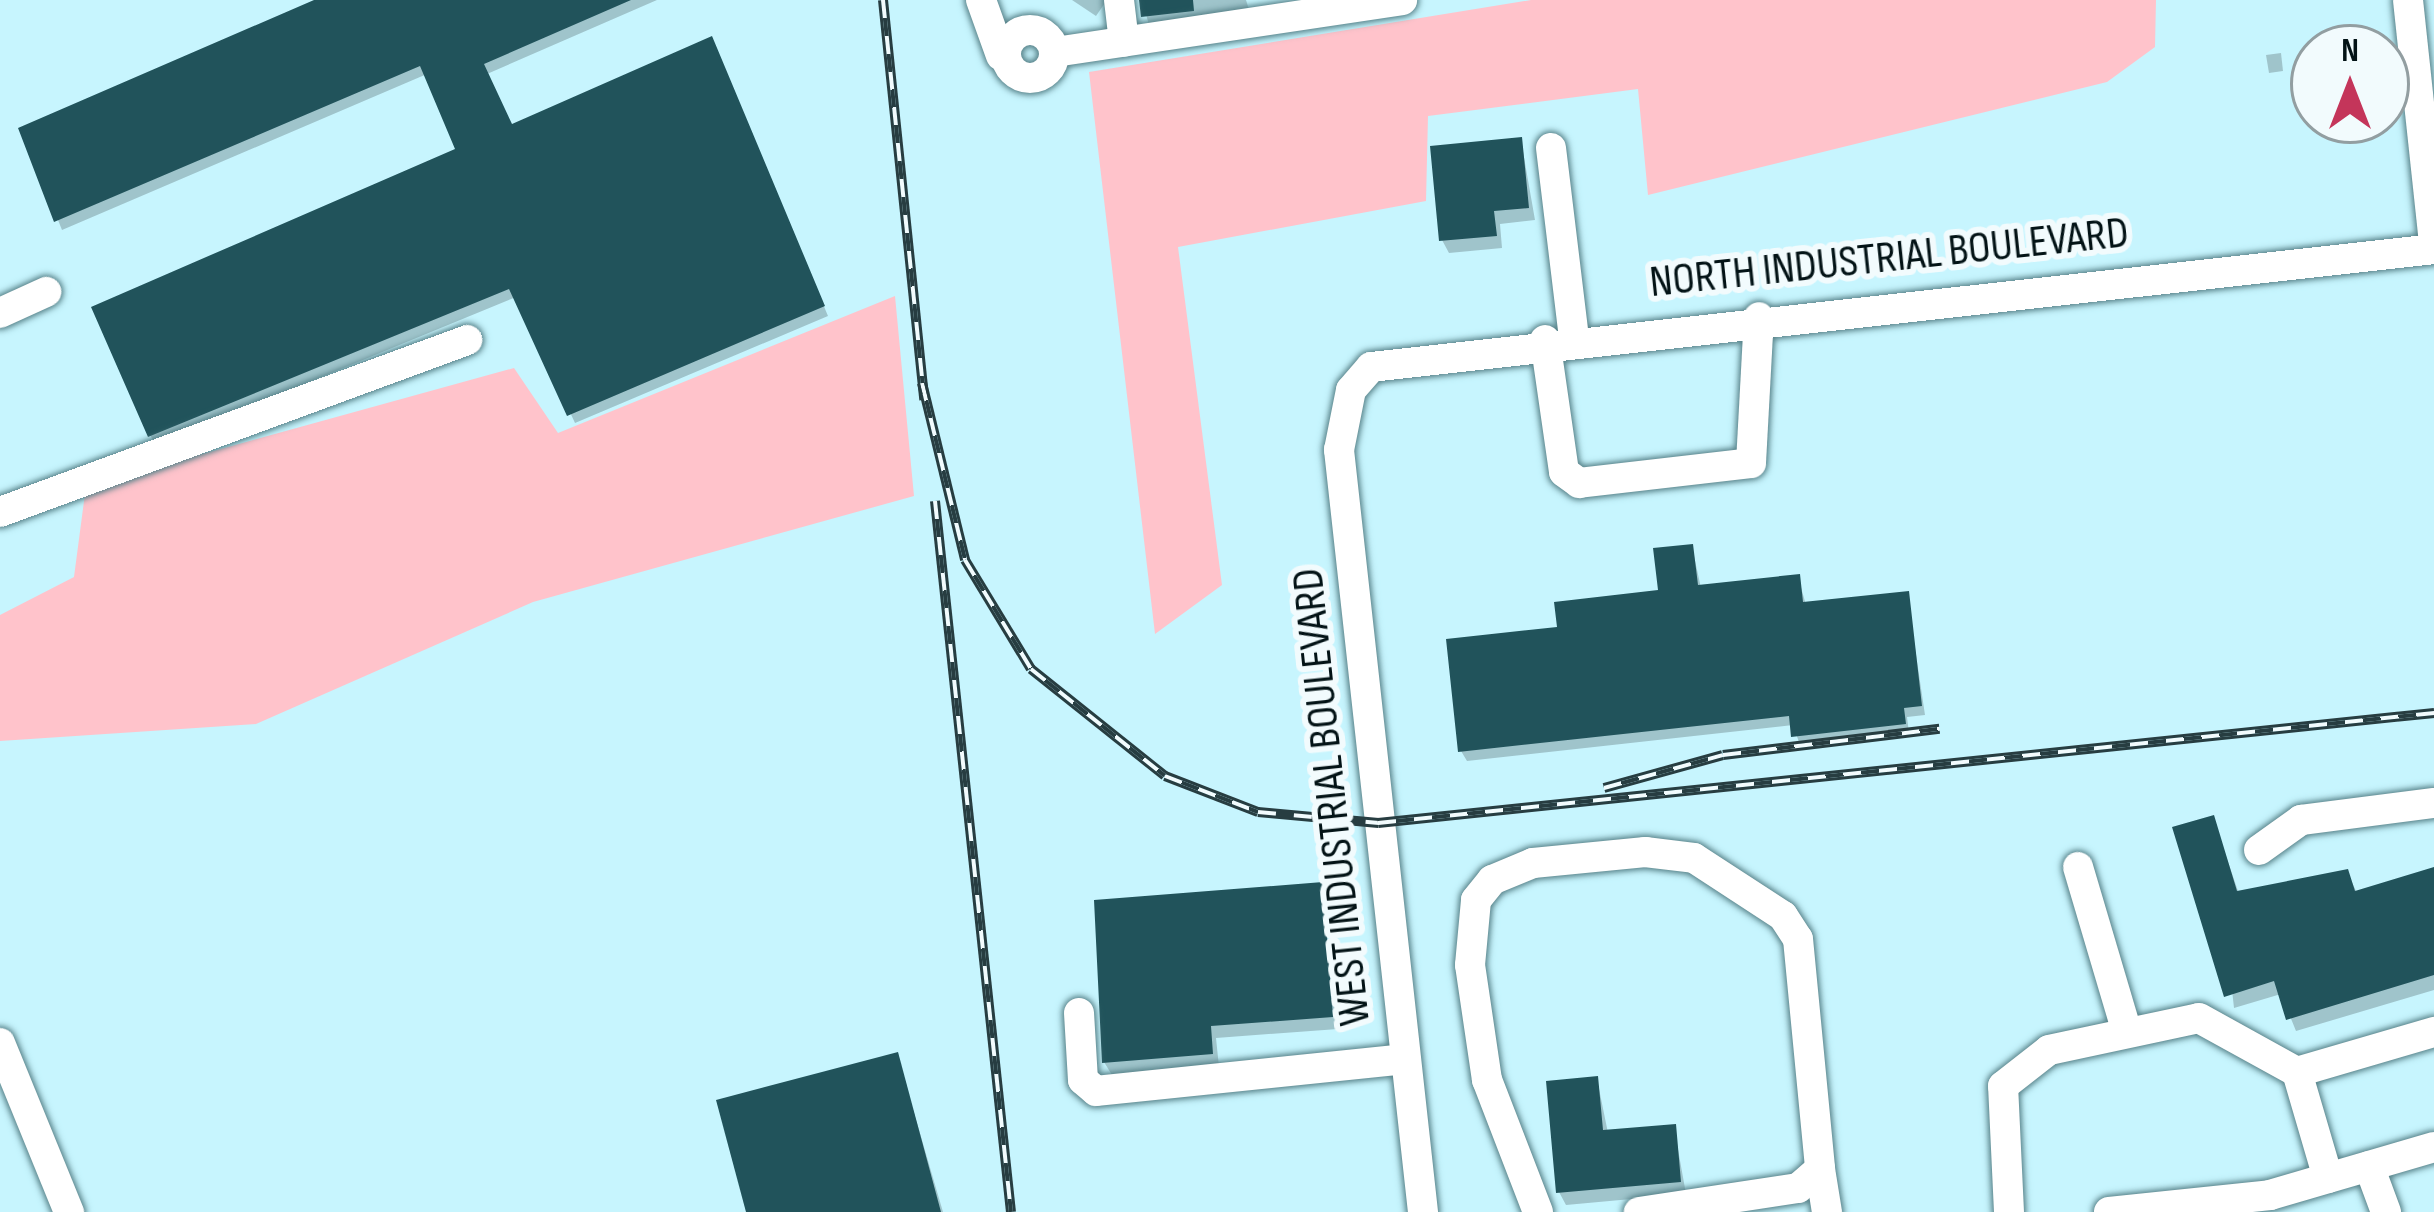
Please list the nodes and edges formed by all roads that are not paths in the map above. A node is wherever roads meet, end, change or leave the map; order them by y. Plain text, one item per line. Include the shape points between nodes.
1 (981, 0) edge
2 (1402, 0) edge
3 (2408, 0) edge
4 (1294, 8) edge
5 (1122, 24) edge
6 (1550, 148) dead end
7 (2434, 247) edge
8 (46, 292) dead end
9 (0, 313) edge
10 (1759, 317) junction
11 (1560, 339) junction
12 (466, 340) dead end
13 (1361, 378) joint
14 (0, 512) edge
15 (2434, 803) edge
16 (2259, 850) dead end
17 (2078, 867) dead end
18 (1079, 1013) dead end
19 (2127, 1032) junction
20 (2434, 1032) edge
21 (0, 1043) edge
22 (1405, 1059) junction
23 (2297, 1072) junction
24 (8, 1084) edge
25 (2434, 1147) edge
26 (2369, 1166) junction
27 (1820, 1169) junction
28 (2327, 1178) junction
29 (1535, 1202) edge
30 (69, 1212) edge
31 (1423, 1212) edge
32 (1639, 1212) edge
33 (1827, 1212) edge
34 (2009, 1212) edge
35 (2109, 1212) edge
36 (2386, 1212) edge

1 - 5 street via 1001,56 1027,30 1055,52
2 - 4 street
3 - 7 street
4 - 5 street
6 - 11 street
7 - 10 street, NORTH INDUSTRIAL BOULEVARD
8 - 9 street
10 - 11 street, NORTH INDUSTRIAL BOULEVARD
10 - 11 street via 1750,464 1579,483 1564,472
11 - 13 street, NORTH INDUSTRIAL BOULEVARD via 1400,356
12 - 14 street
13 - 22 street, WEST INDUSTRIAL BOULEVARD via 1340,450
15 - 16 street via 2301,820
17 - 19 street
18 - 22 street via 1083,1080 1096,1091
19 - 23 street via 2199,1018
19 - 34 street via 2049,1050 2003,1086
20 - 23 street
21 - 24 street
22 - 31 street, WEST INDUSTRIAL BOULEVARD
23 - 28 street
24 - 30 street
25 - 26 street
26 - 28 street
26 - 36 street
27 - 29 street via 1798,939 1783,916 1694,858 1645,852 1533,863 1476,900 1470,965 1487,1080
27 - 32 street via 1798,1188
27 - 33 street
28 - 35 street

